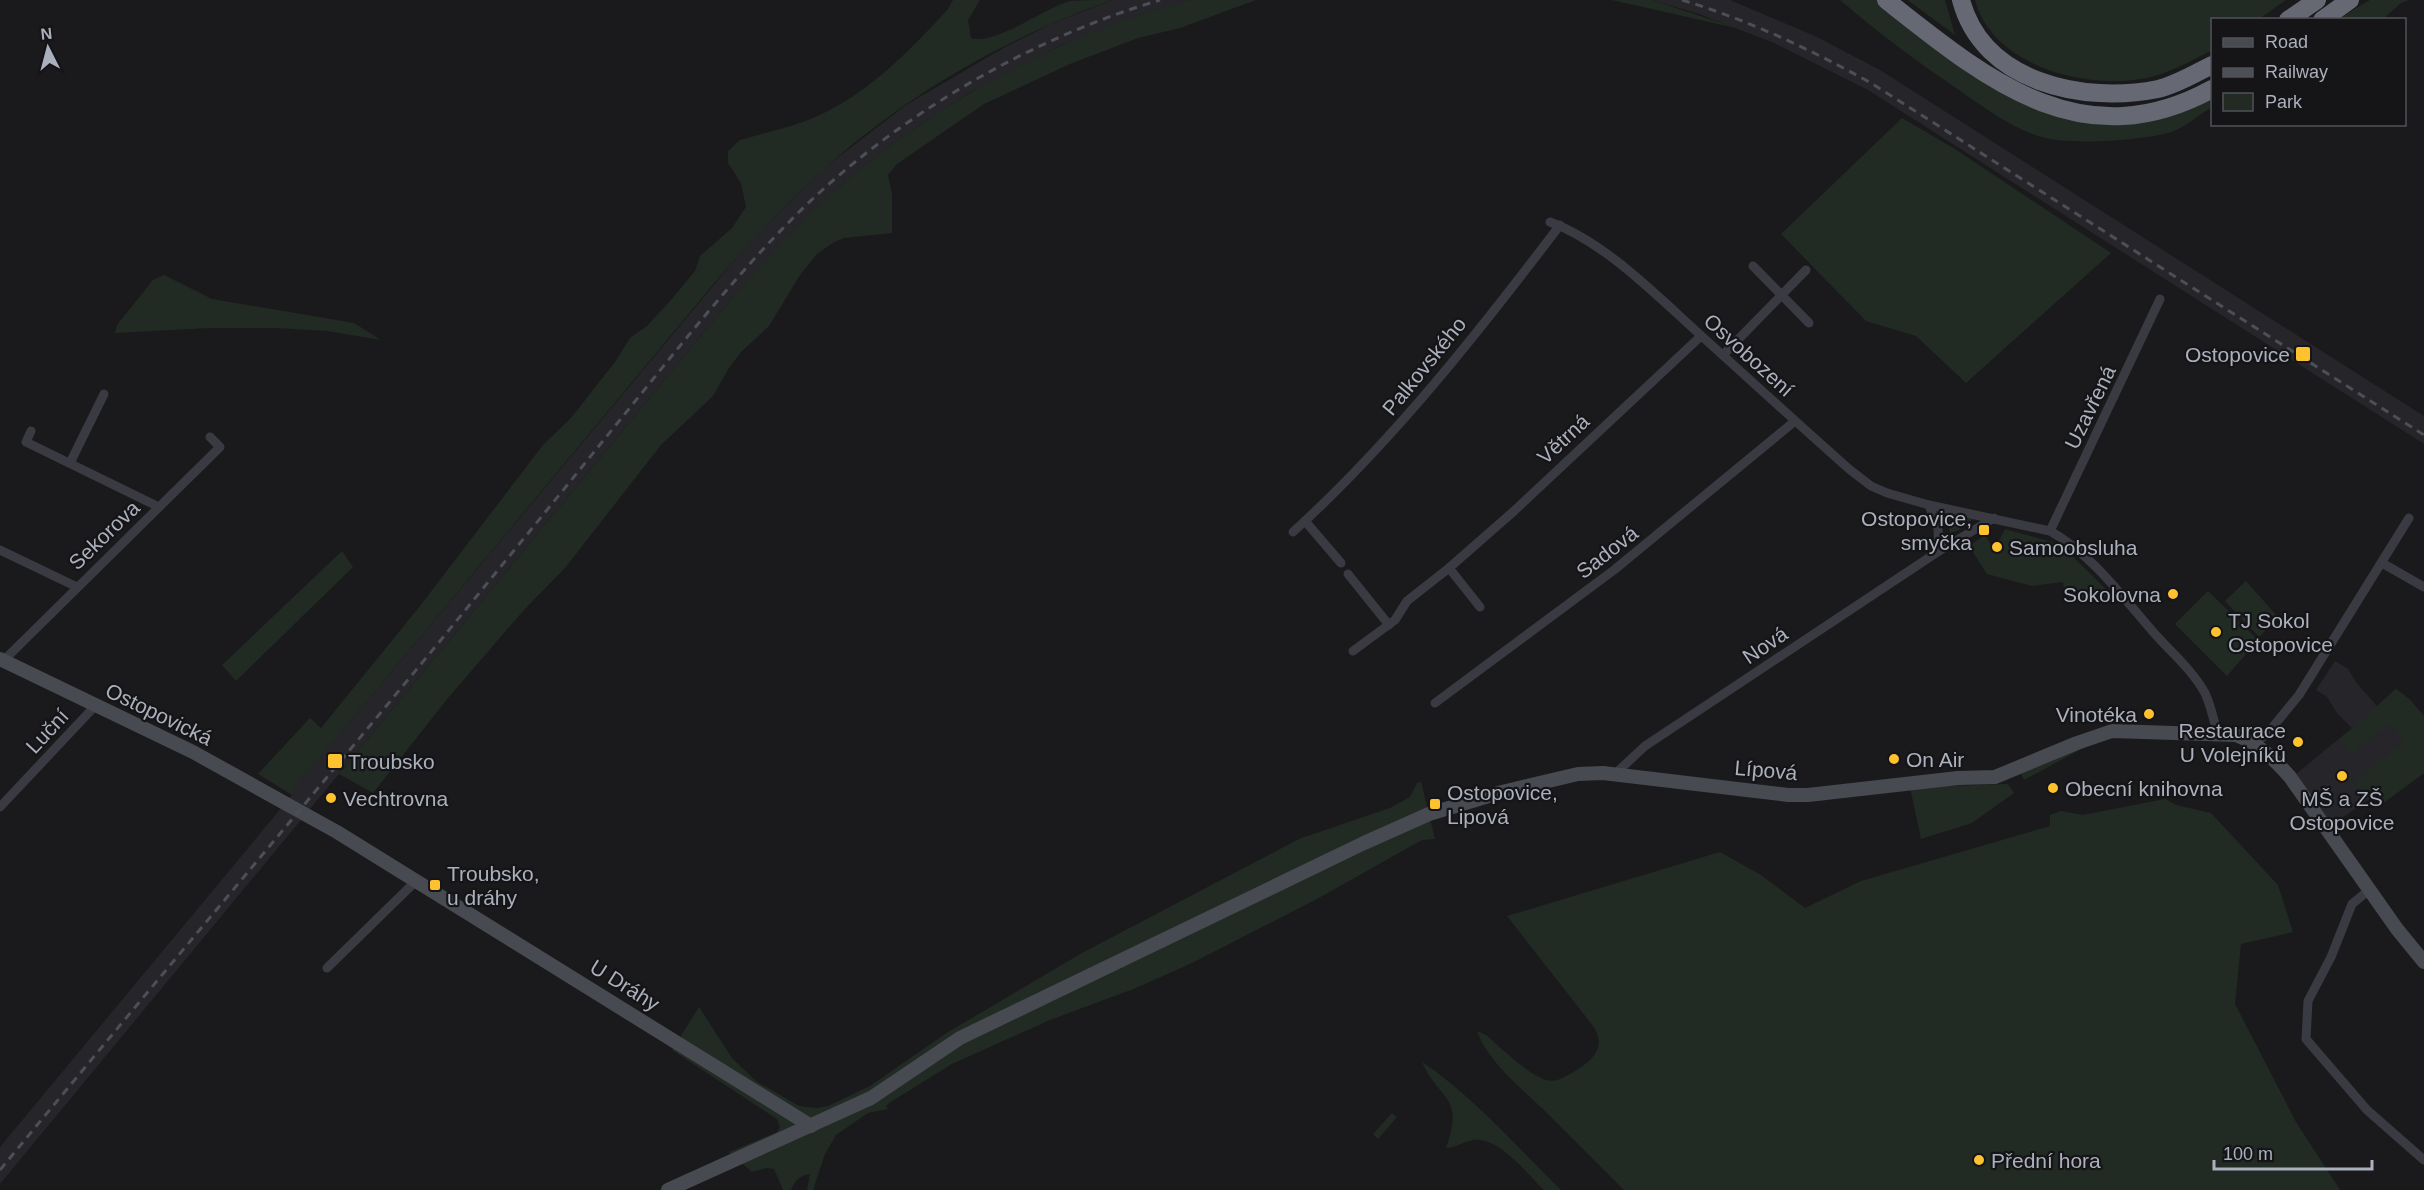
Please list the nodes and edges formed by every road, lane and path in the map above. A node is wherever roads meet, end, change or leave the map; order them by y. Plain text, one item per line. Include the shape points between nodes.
1 (1886, 0) edge
2 (1961, 0) edge
3 (2317, 0) edge
4 (2350, 0) edge
5 (2291, 18) edge
6 (2325, 18) edge
7 (2211, 65) edge
8 (2211, 90) edge
9 (1550, 222) dead end
10 (1560, 225) junction
11 (1753, 266) dead end
12 (1806, 270) dead end
13 (1780, 294) junction
14 (2160, 299) dead end
15 (1809, 323) dead end
16 (1701, 336) junction
17 (1723, 355) junction
18 (104, 394) dead end
19 (1795, 421) junction
20 (31, 431) dead end
21 (210, 437) dead end
22 (70, 463) junction
23 (159, 507) junction
24 (1936, 511) junction
25 (1994, 518) junction
26 (2409, 518) dead end
27 (1305, 520) junction
28 (2050, 531) junction
29 (1293, 532) dead end
30 (1942, 546) junction
31 (0, 550) edge
32 (1341, 563) dead end
33 (2382, 563) junction
34 (1449, 568) junction
35 (1348, 574) dead end
36 (77, 587) junction
37 (2424, 587) edge
38 (1480, 607) dead end
39 (1389, 625) junction
40 (1353, 651) dead end
41 (2, 660) edge
42 (1435, 703) dead end
43 (95, 706) junction
44 (2217, 733) junction
45 (2255, 743) junction
46 (1615, 774) junction
47 (0, 807) edge
48 (298, 811) joint
49 (417, 880) junction
50 (2369, 890) junction
51 (2424, 962) edge
52 (327, 968) dead end
53 (811, 1126) junction
54 (2424, 1160) edge
55 (668, 1190) edge

1 - 8 highway via 2001,84 2062,110 2133,116 2182,104
2 - 7 highway via 1966,18 1981,42 2030,78 2060,88 2091,93 2161,88
3 - 5 highway
4 - 6 highway
9 - 10 street, Osvobození
10 - 16 street, Osvobození via 1595,245
10 - 27 street, Palkovského via 1407,417
11 - 13 street
12 - 13 street
13 - 15 street
13 - 17 street
14 - 28 street, Uzavřená
16 - 17 street, Osvobození
16 - 34 street, Větrná
17 - 19 street, Osvobození
18 - 22 street
19 - 24 street, Osvobození via 1871,486 1929,505
19 - 42 street, Sadová via 1614,570
20 - 22 street via 26,442
21 - 23 street, Sekorova via 220,447
22 - 23 street
23 - 36 street, Sekorova
24 - 25 street, Osvobození
24 - 30 street
25 - 28 street, Osvobození
25 - 30 street, Nová
26 - 33 street
27 - 29 street, Palkovského
27 - 32 street
28 - 44 street, Osvobození via 2068,540 2084,555 2193,677 2205,694
30 - 46 street, Nová via 1645,746
31 - 36 street
33 - 37 street
33 - 45 street via 2299,695
34 - 38 street
34 - 39 street, Větrná via 1407,601
35 - 39 street
36 - 41 street, Sekorova
39 - 40 street, Větrná
41 - 43 street, Ostopovická
43 - 47 street, Luční
43 - 48 street, Ostopovická via 193,752
44 - 45 street, Lípová
44 - 46 street, Lípová via 2112,731 1995,777 1808,795
45 - 50 street via 2292,780
46 - 53 street, Lípová via 1578,774 1429,814 960,1038 871,1098
48 - 49 street, U Dráhy
49 - 52 street
49 - 53 street, U Dráhy
50 - 51 street
50 - 54 street via 2352,904 2308,1001 2306,1039 2367,1110
53 - 55 street, Lípová

